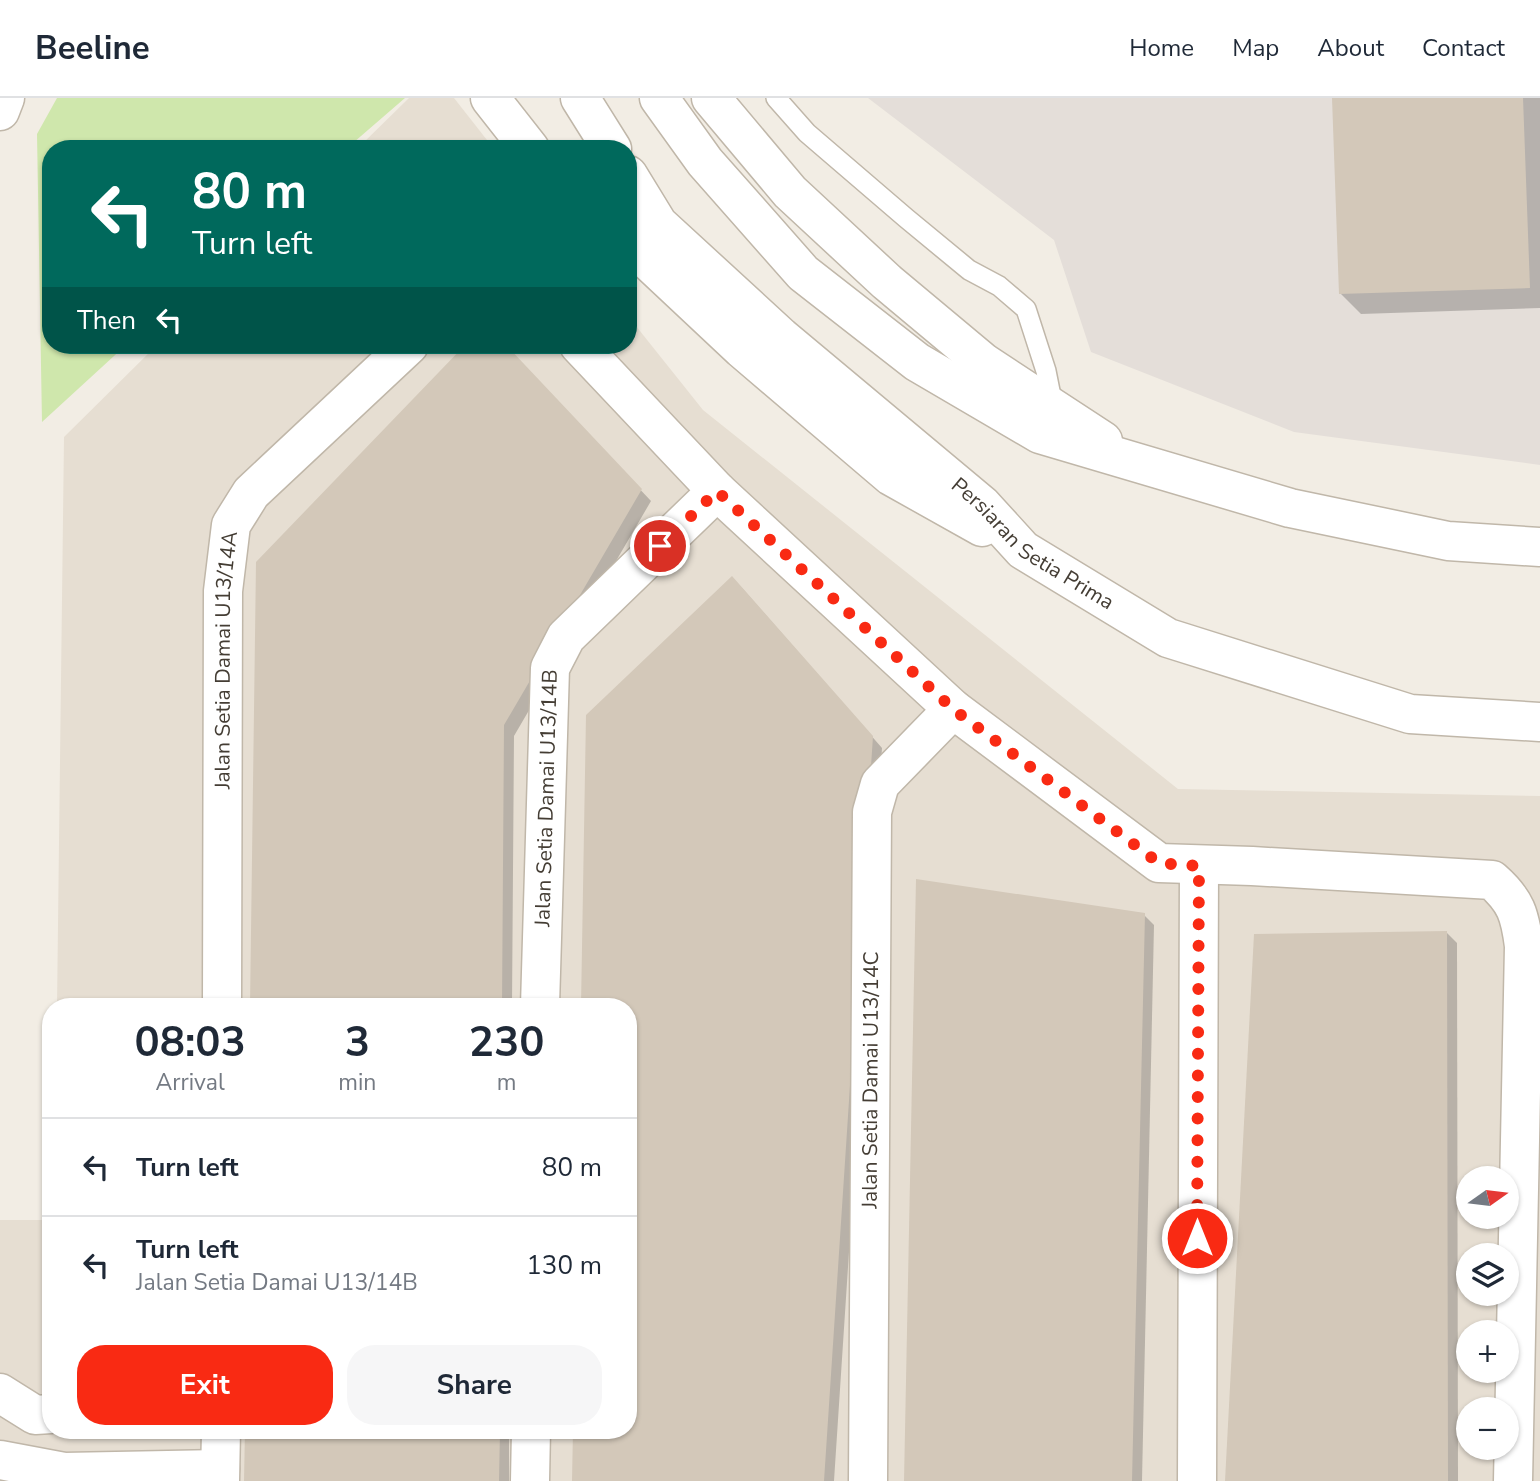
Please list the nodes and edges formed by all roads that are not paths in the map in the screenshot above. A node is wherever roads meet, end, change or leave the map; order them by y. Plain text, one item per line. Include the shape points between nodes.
1 (5, 98) edge
2 (490, 98) edge
3 (580, 98) edge
4 (659, 98) edge
5 (711, 98) edge
6 (776, 98) edge
7 (0, 111) edge
8 (523, 140) edge
9 (606, 140) edge
10 (637, 190) edge
11 (637, 251) edge
12 (398, 354) edge
13 (588, 354) edge
14 (1053, 407) junction
15 (1134, 462) junction
16 (717, 491) junction
17 (1540, 547) edge
18 (1023, 550) junction
19 (953, 709) junction
20 (1540, 722) edge
21 (1199, 866) junction
22 (222, 998) edge
23 (540, 998) edge
24 (0, 1393) edge
25 (42, 1415) edge
26 (221, 1439) edge
27 (531, 1439) edge
28 (0, 1460) edge
29 (220, 1475) edge
30 (530, 1481) edge
31 (868, 1481) edge
32 (1197, 1481) edge
33 (1513, 1481) edge

1 - 7 street
2 - 8 street
3 - 9 street
4 - 15 street via 705,162 803,273 918,362 1041,433
5 - 14 street via 790,192 887,282 984,363
6 - 14 lane via 807,133 906,218 1026,309
10 - 18 street, Persiaran Setia Prima via 658,224 781,337 982,505
11 - 18 street via 741,349 891,476
12 - 22 street, Jalan Setia Damai U13/14A via 251,493 231,525 223,591
13 - 16 street
14 - 15 street
15 - 17 street via 1290,508 1448,541
16 - 19 street
16 - 23 street, Jalan Setia Damai U13/14B via 565,637 550,668
18 - 20 street, Persiaran Setia Prima via 1167,638 1410,714
19 - 21 street via 1159,863
19 - 31 street, Jalan Setia Damai U13/14C via 880,784 872,812
21 - 32 street
21 - 33 street via 1492,880 1509,895 1520,919 1524,946
24 - 25 street via 35,1415
26 - 29 street
27 - 30 street
28 - 29 street via 64,1472

